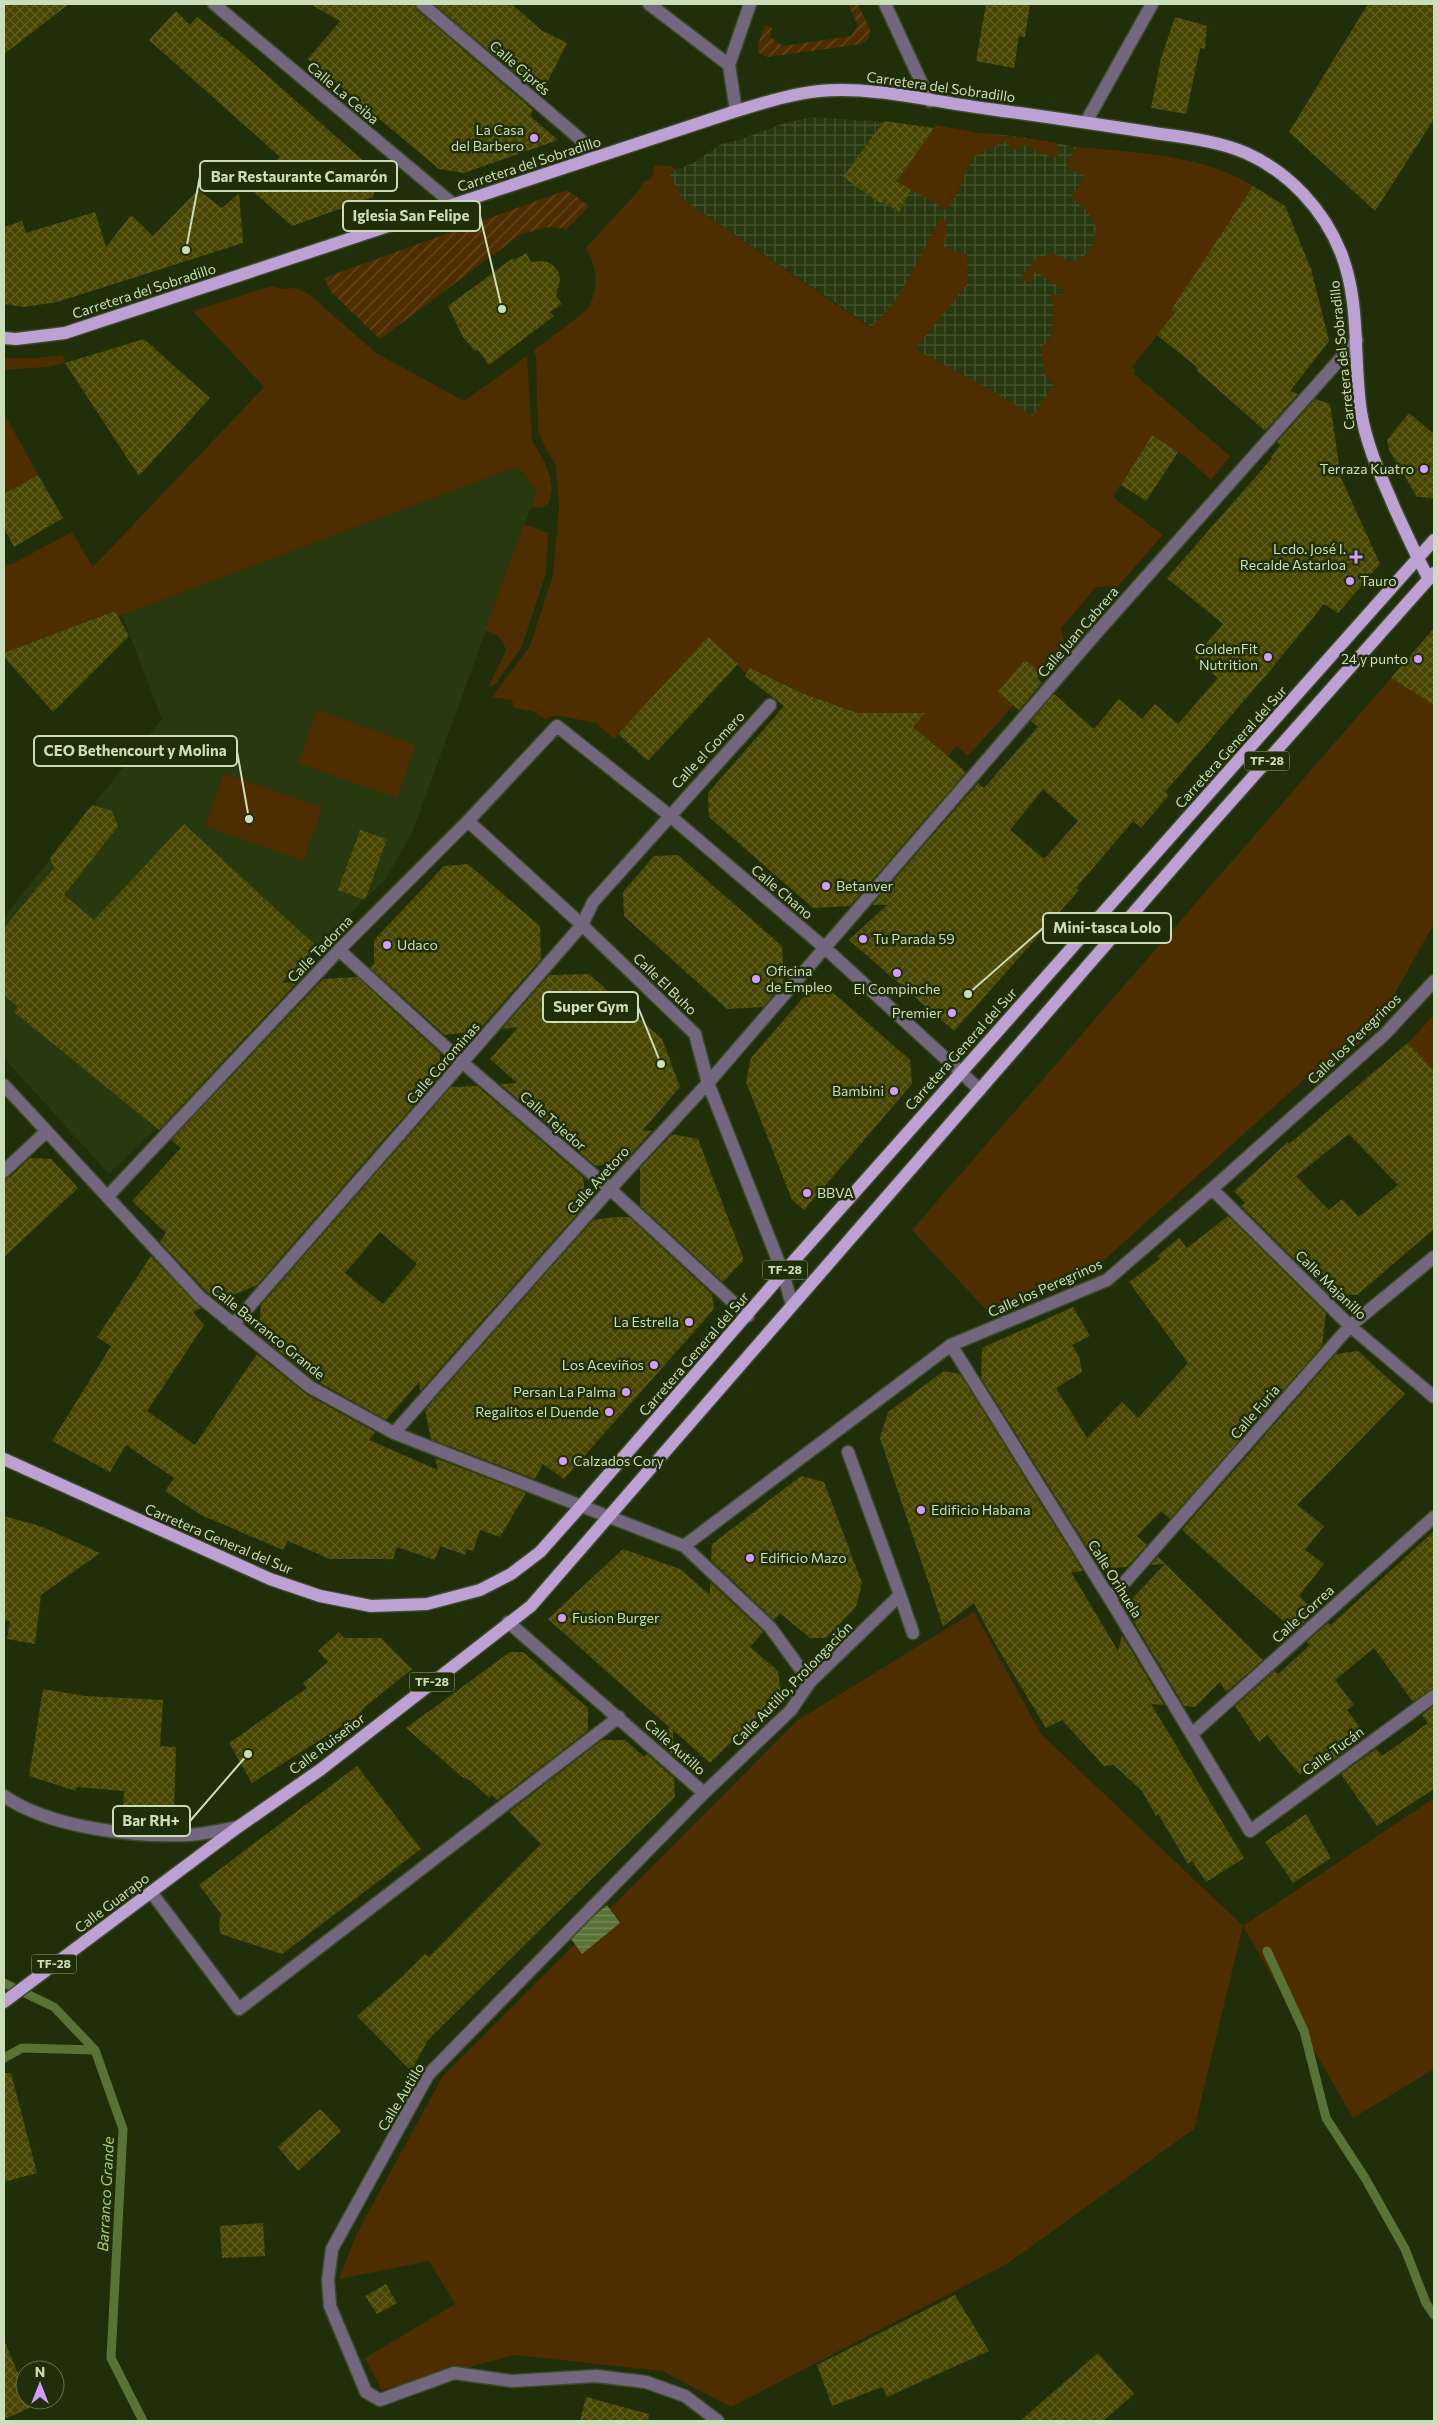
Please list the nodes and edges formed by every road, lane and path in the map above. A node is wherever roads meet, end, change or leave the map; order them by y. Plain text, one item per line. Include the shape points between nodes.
1 (214, 4) edge
2 (422, 4) edge
3 (648, 4) edge
4 (750, 4) edge
5 (885, 4) edge
6 (1152, 4) edge
7 (729, 65) junction
8 (930, 101) junction
9 (736, 111) junction
10 (1086, 122) junction
11 (591, 159) junction
12 (453, 204) junction
13 (4, 338) edge
14 (1357, 340) junction
15 (1434, 540) edge
16 (1418, 559) junction
17 (1432, 576) edge
18 (770, 706) dead end
19 (557, 726) joint
20 (669, 816) junction
21 (468, 821) junction
22 (582, 925) junction
23 (825, 948) junction
24 (339, 950) junction
25 (1434, 981) edge
26 (464, 1064) junction
27 (961, 1072) junction
28 (708, 1083) junction
29 (4, 1085) edge
30 (980, 1090) junction
31 (46, 1132) junction
32 (4, 1171) edge
33 (610, 1189) junction
34 (1212, 1189) junction
35 (108, 1196) junction
36 (1434, 1257) edge
37 (783, 1273) junction
38 (792, 1305) junction
39 (748, 1316) junction
40 (233, 1326) junction
41 (1350, 1326) junction
42 (951, 1345) junction
43 (1434, 1397) edge
44 (394, 1433) junction
45 (848, 1452) dead end
46 (4, 1460) edge
47 (581, 1506) junction
48 (1434, 1517) edge
49 (608, 1518) junction
50 (684, 1546) junction
51 (900, 1595) junction
52 (1110, 1599) junction
53 (508, 1622) junction
54 (914, 1632) dead end
55 (810, 1682) junction
56 (1434, 1696) edge
57 (619, 1717) junction
58 (1192, 1734) junction
59 (704, 1793) junction
60 (4, 1796) edge
61 (238, 1827) junction
62 (1250, 1831) joint
63 (150, 1892) junction
64 (4, 2002) edge
65 (718, 2421) edge

1 - 12 street, Calle La Ceiba
2 - 11 street, Calle Ciprés via 579,138
3 - 7 street
4 - 7 street
5 - 8 street
6 - 10 street
7 - 9 street
8 - 9 main road, Carretera del Sobradillo via 874,91 820,91 784,97
8 - 10 main road, Carretera del Sobradillo
9 - 11 main road, Carretera del Sobradillo
10 - 14 main road, Carretera del Sobradillo via 1196,140 1245,153 1295,184 1321,217 1341,252 1349,282
11 - 12 main road, Carretera del Sobradillo
12 - 13 main road, Carretera del Sobradillo via 65,332
14 - 16 main road, Carretera del Sobradillo via 1361,409 1368,448
14 - 23 street, Calle Juan Cabrera via 1099,630
15 - 16 main road, Carretera General del Sur / TF-28
16 - 17 main road, Carretera del Sobradillo
16 - 27 main road, Carretera General del Sur / TF-28
17 - 30 main road, TF-28
18 - 20 street, Calle el Gomero
19 - 20 street, Calle Chano
19 - 21 street, Calle Tadorna
20 - 22 street, Calle Corominas via 593,902
20 - 23 street, Calle Chano
21 - 22 street, Calle El Buho
21 - 24 street, Calle Tadorna
22 - 26 street, Calle Corominas
22 - 28 street, Calle El Buho via 695,1034
23 - 27 street, Calle Chano
23 - 28 street, Calle Avetoro
24 - 26 street, Calle Tejedor
24 - 35 street, Calle Tadorna
25 - 34 street, Calle los Peregrinos via 1385,1034
26 - 33 street, Calle Tejedor
26 - 40 street, Calle Corominas
27 - 30 street, Calle Chano
27 - 37 main road, Carretera General del Sur / TF-28
28 - 33 street, Calle Avetoro
28 - 37 street, Calle El Buho
29 - 31 street, Calle Barranco Grande
30 - 38 main road, TF-28
31 - 32 street
31 - 35 street, Calle Barranco Grande
33 - 39 street, Calle Tejedor
33 - 44 street, Calle Avetoro
34 - 41 street, Calle Majanillo
34 - 42 street, Calle los Peregrinos via 1107,1280
35 - 40 street, Calle Barranco Grande via 200,1297
36 - 41 street, Calle Furia
37 - 38 street, Calle El Buho
37 - 39 main road, Carretera General del Sur / TF-28
38 - 49 main road, TF-28
39 - 47 main road, Carretera General del Sur / TF-28
40 - 44 street, Calle Barranco Grande via 310,1387
41 - 43 street, Calle Majanillo
41 - 52 street, Calle Furia
42 - 50 street, Calle los Peregrinos
42 - 52 street, Calle Orihuela
44 - 47 street, Calle Barranco Grande
45 - 51 street
46 - 47 main road, Carretera General del Sur / TF-28 via 270,1579 320,1596 371,1606 427,1604 480,1590 511,1574 540,1552
47 - 49 street, Calle Barranco Grande
48 - 58 street, Calle Correa
49 - 50 street, Calle Barranco Grande
49 - 53 main road, Calle Ruiseñor / TF-28 via 531,1606
50 - 55 street via 770,1627
51 - 54 street
51 - 55 street, Calle Autillo, Prolongación
52 - 58 street, Calle Orihuela
53 - 57 street, Calle Autillo
53 - 61 main road, Calle Ruiseñor / TF-28 via 320,1770
55 - 59 street, Calle Autillo, Prolongación via 792,1710
56 - 62 street, Calle Tucán
57 - 59 street, Calle Autillo
57 - 63 street via 239,2009
58 - 62 street, Calle Orihuela
59 - 65 street, Calle Autillo via 428,2075 332,2249 328,2280 330,2306 366,2392 380,2400 454,2372 512,2381 596,2376 646,2382 685,2396
60 - 61 street, Calle Ruiseñor via 54,1821 138,1834 190,1835
61 - 63 main road, Calle Guarapo / TF-28
63 - 64 main road, Calle Guarapo / TF-28

